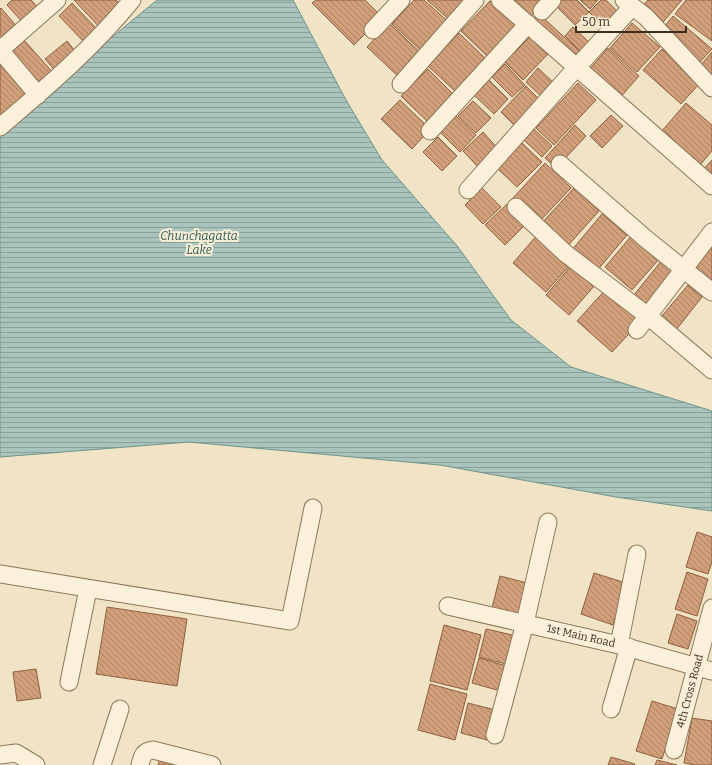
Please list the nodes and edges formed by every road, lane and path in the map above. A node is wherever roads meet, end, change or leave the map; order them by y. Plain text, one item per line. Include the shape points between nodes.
1 (58, 0) edge
2 (132, 0) edge
3 (401, 0) edge
4 (475, 0) edge
5 (500, 0) edge
6 (633, 4) edge
7 (528, 24) junction
8 (373, 30) dead end
9 (0, 50) edge
10 (577, 67) junction
11 (401, 84) dead end
12 (712, 88) edge
13 (38, 95) junction
14 (0, 127) edge
15 (430, 131) dead end
16 (560, 164) dead end
17 (712, 186) edge
18 (468, 190) dead end
19 (516, 207) dead end
20 (712, 232) edge
21 (684, 269) junction
22 (712, 292) edge
23 (648, 316) junction
24 (637, 330) dead end
25 (712, 370) edge
26 (313, 508) dead end
27 (548, 522) dead end
28 (636, 554) dead end
29 (0, 574) edge
30 (88, 589) junction
31 (448, 606) dead end
32 (712, 608) edge
33 (525, 623) junction
34 (624, 646) junction
35 (704, 669) edge
36 (69, 682) dead end
37 (611, 708) dead end
38 (120, 709) dead end
39 (495, 735) dead end
40 (674, 750) dead end
41 (0, 755) edge
42 (36, 765) edge
43 (102, 765) edge
44 (140, 765) edge
45 (212, 765) edge

1 - 9 street
2 - 13 street via 82,55
3 - 8 street
4 - 11 street
5 - 7 street
6 - 10 street
6 - 12 street
7 - 10 street
7 - 15 street
9 - 13 street
10 - 17 street
10 - 18 street
13 - 14 street
16 - 21 street
19 - 23 street via 565,254
20 - 21 street
21 - 22 street
21 - 23 street
23 - 24 street
23 - 25 street
26 - 30 street via 290,621
27 - 33 street
28 - 34 street
29 - 30 street
30 - 36 street
31 - 33 street, 1st Main Road
32 - 35 street, 4th Cross Road
33 - 34 street, 1st Main Road
33 - 39 street
34 - 35 street, 1st Main Road
34 - 37 street
35 - 40 street, 4th Cross Road
38 - 43 street
41 - 42 street via 16,753
44 - 45 street via 148,750

